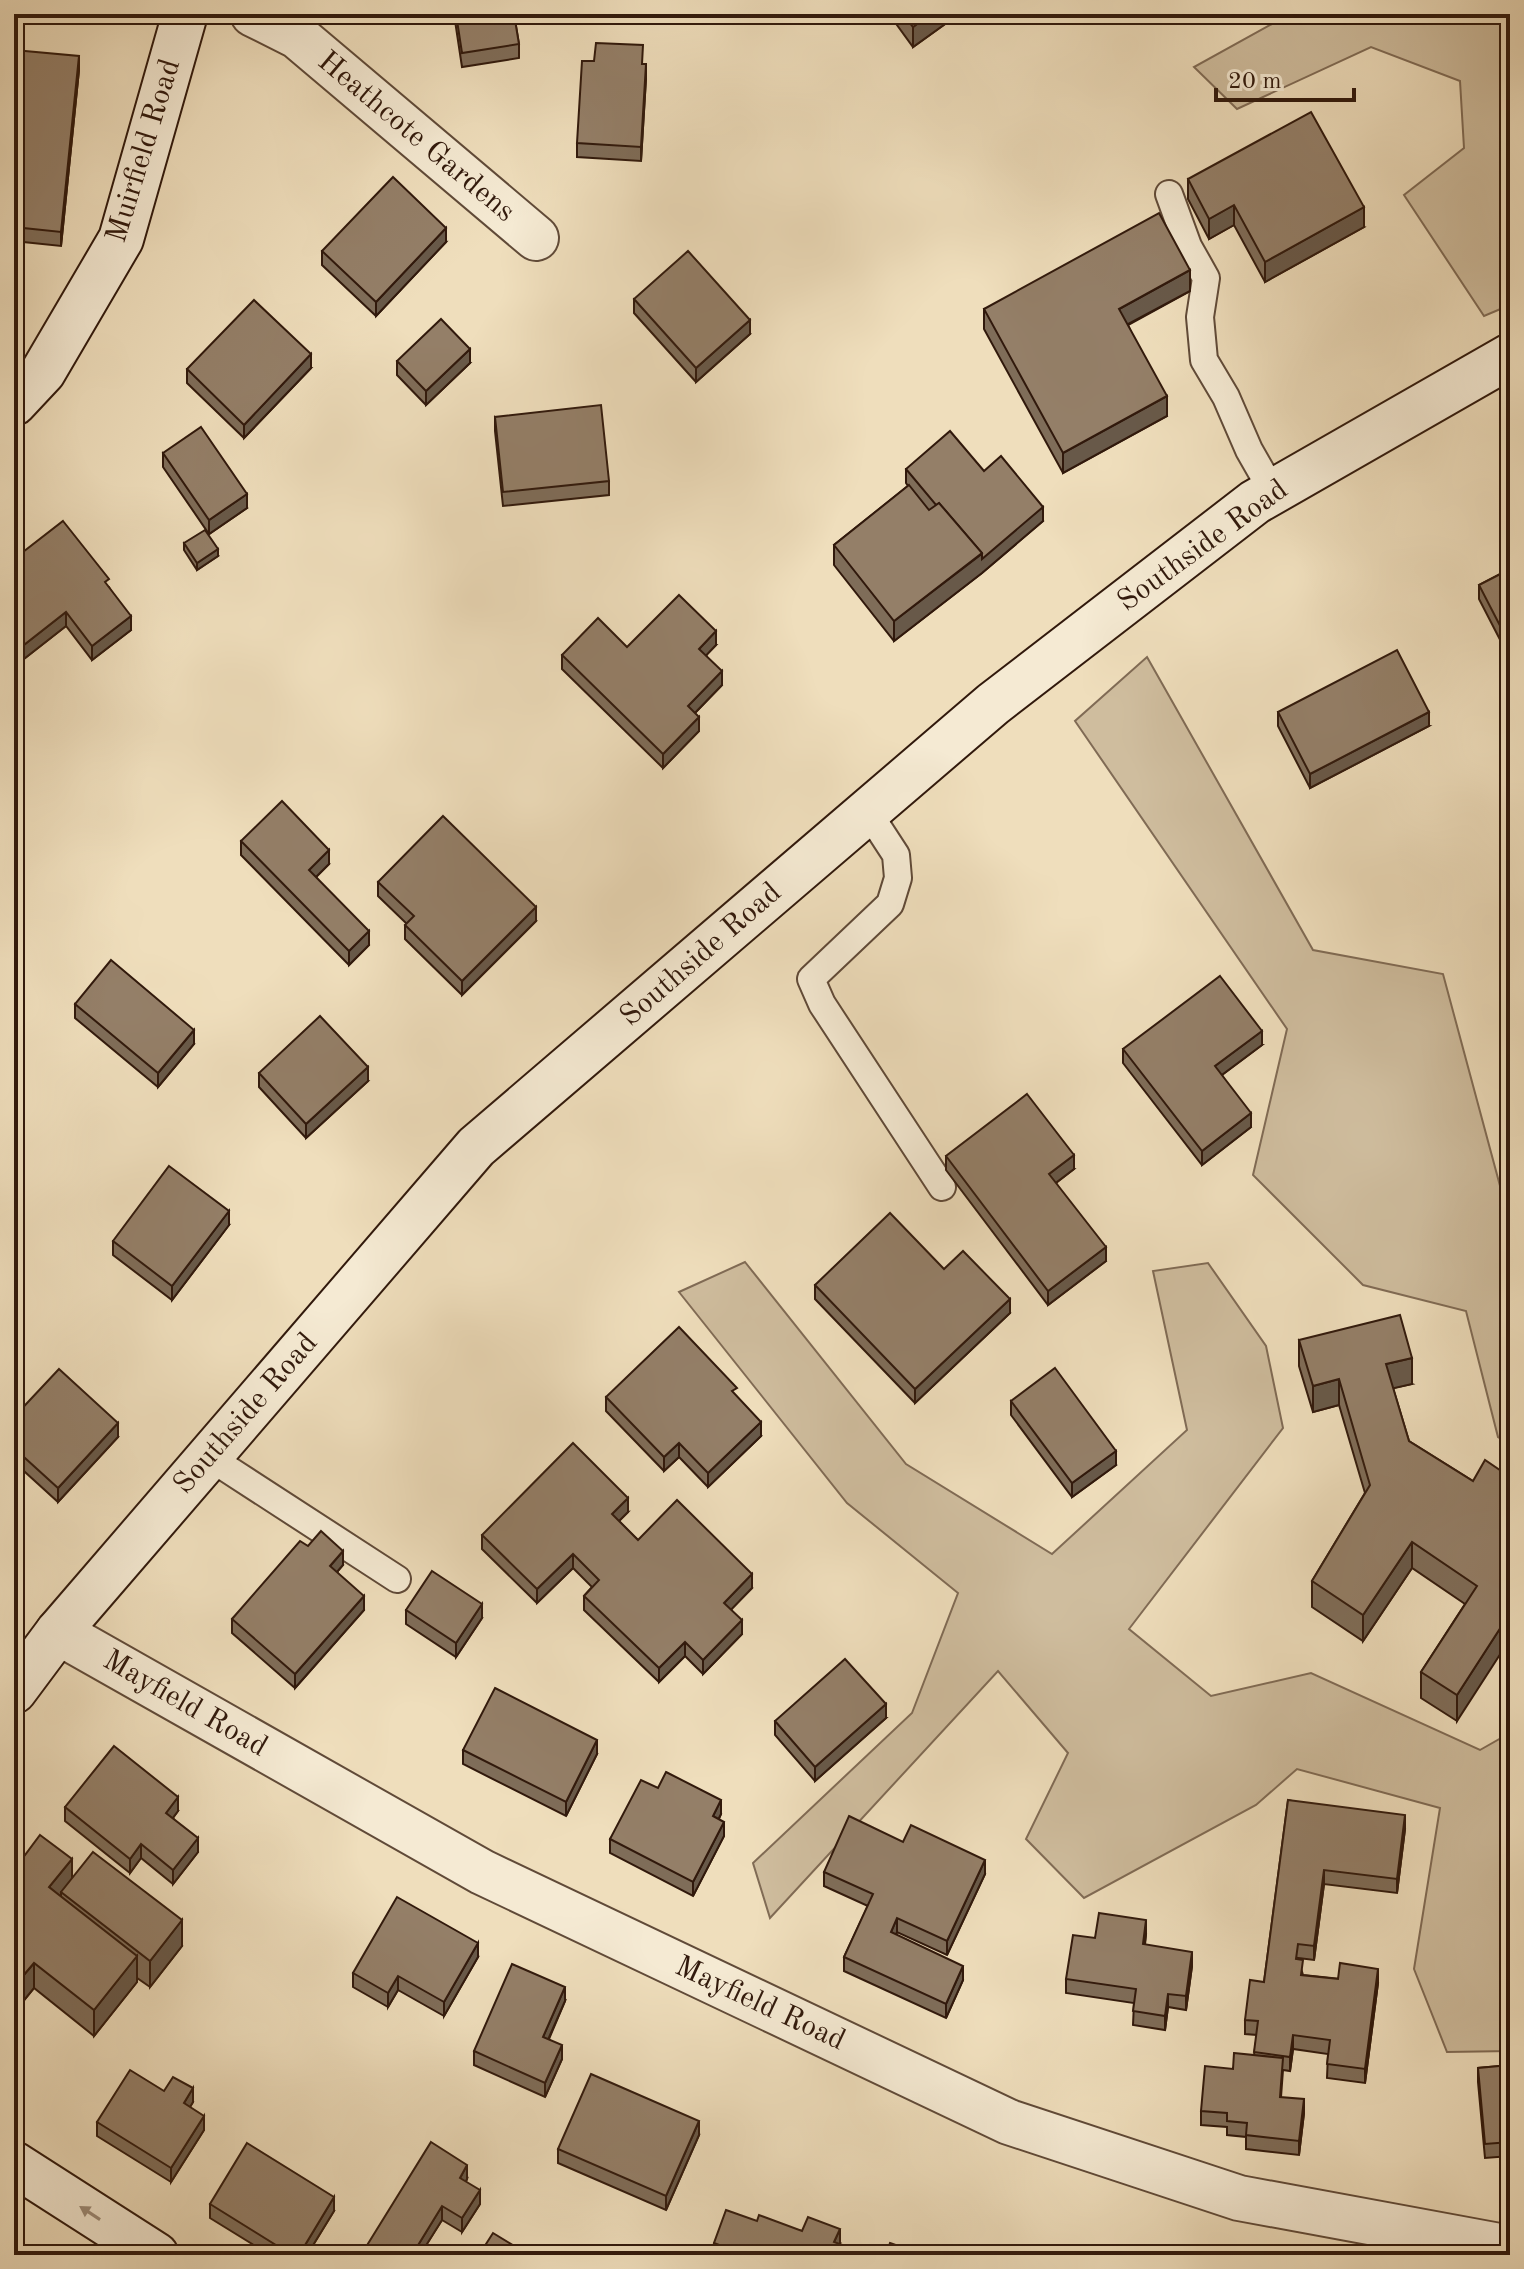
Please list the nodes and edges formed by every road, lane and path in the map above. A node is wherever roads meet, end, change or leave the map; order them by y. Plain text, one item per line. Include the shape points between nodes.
1 (185, 14) edge
2 (253, 14) edge
3 (1169, 194) dead end
4 (536, 238) dead end
5 (1510, 356) edge
6 (14, 403) edge
7 (1273, 492) junction
8 (868, 812) junction
9 (942, 1187) dead end
10 (209, 1457) junction
11 (397, 1579) dead end
12 (58, 1632) junction
13 (14, 1691) edge
14 (14, 2164) edge
15 (1510, 2248) edge
16 (156, 2255) edge

1 - 6 street, Muirfield Road via 121,239 43,372
2 - 4 street, Heathcote Gardens via 297,36
3 - 7 lane via 1206,278 1200,317 1204,360
5 - 7 street, Southside Road
7 - 8 street, Southside Road via 993,704
8 - 9 lane via 896,855 898,878 890,904 811,979 822,1004
8 - 10 street, Southside Road via 476,1147
10 - 11 lane
10 - 12 street, Southside Road
12 - 13 street, Southside Road
12 - 15 street, Mayfield Road via 482,1872 1009,2122 1239,2198
16 -> 14 street

